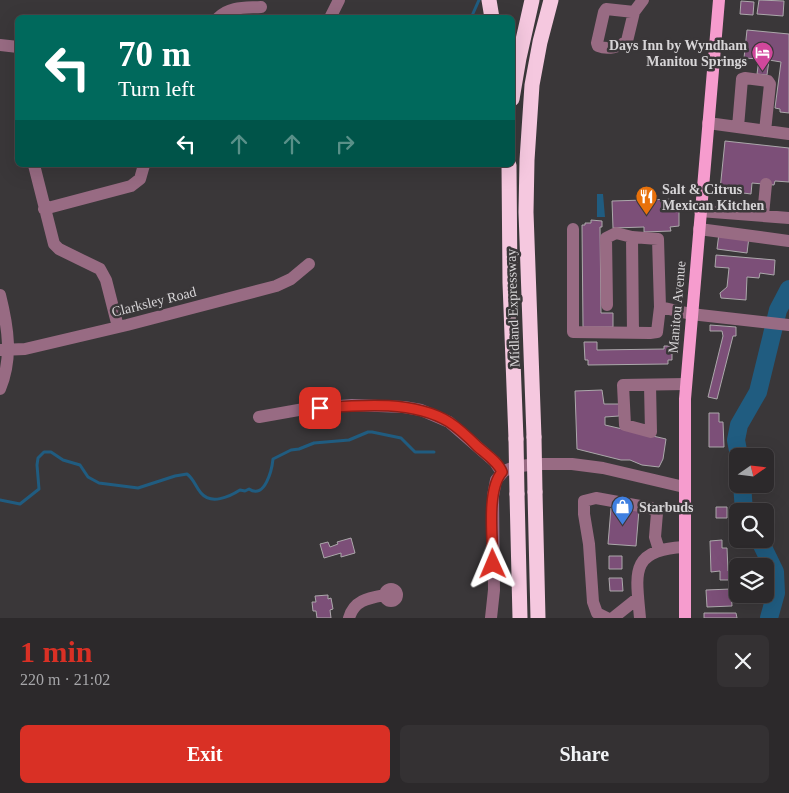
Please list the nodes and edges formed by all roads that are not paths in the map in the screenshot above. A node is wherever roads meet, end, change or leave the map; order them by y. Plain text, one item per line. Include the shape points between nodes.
1 (489, 0) edge
2 (532, 0) edge
3 (551, 0) edge
4 (643, 0) edge
5 (719, 0) edge
6 (262, 7) dead end
7 (634, 12) dead end
8 (221, 15) edge
9 (492, 15) edge
10 (0, 45) edge
11 (15, 47) edge
12 (515, 81) edge
13 (708, 123) junction
14 (738, 127) junction
15 (765, 131) junction
16 (789, 134) edge
17 (34, 167) edge
18 (144, 167) edge
19 (502, 167) edge
20 (509, 167) edge
21 (766, 184) dead end
22 (44, 209) junction
23 (700, 211) junction
24 (763, 216) junction
25 (789, 218) edge
26 (573, 229) dead end
27 (699, 229) junction
28 (632, 237) junction
29 (789, 241) edge
30 (309, 264) dead end
31 (510, 283) junction
32 (0, 295) edge
33 (607, 305) dead end
34 (660, 307) junction
35 (691, 314) junction
36 (789, 325) edge
37 (118, 327) junction
38 (633, 333) junction
39 (5, 350) edge
40 (686, 384) junction
41 (650, 385) dead end
42 (0, 389) edge
43 (259, 417) dead end
44 (502, 472) junction
45 (684, 487) junction
46 (684, 547) junction
47 (659, 550) junction
48 (385, 595) dead end
49 (638, 598) junction
50 (349, 618) edge
51 (492, 618) edge
52 (520, 618) edge
53 (538, 618) edge
54 (607, 618) edge
55 (613, 618) edge
56 (640, 618) edge
57 (685, 618) edge

1 - 9 highway
2 - 12 highway
3 - 53 highway, Midland Expressway, bridge via 532,86 527,160
4 - 7 street
5 - 13 main road, Manitou Avenue
6 - 8 street via 235,8
10 - 11 street
13 - 14 street
13 - 23 main road, Manitou Avenue
14 - 15 street
14 - 15 street via 742,79 768,81
15 - 16 street
17 - 22 street
18 - 22 street via 140,179 131,186
19 - 31 highway
20 - 31 highway, Midland Expressway
21 - 24 street
22 - 37 street via 54,244 104,273
23 - 24 street
23 - 27 main road, Manitou Avenue
24 - 25 street
26 - 38 street via 573,332
27 - 29 street
27 - 35 main road, Manitou Avenue
28 - 33 street via 616,233 606,238
28 - 34 street via 658,239
28 - 38 street
30 - 37 street, Clarksley Road via 276,286
31 - 52 highway, Midland Expressway, bridge
32 - 39 street via 7,323
34 - 35 street
34 - 38 street via 656,332
35 - 36 street
35 - 40 main road, Manitou Avenue
37 - 39 street, Clarksley Road via 25,349
39 - 42 street via 5,376
40 - 41 street
40 - 45 main road, Manitou Avenue
43 - 44 street via 304,409 352,406 421,410 456,428
44 - 45 street via 524,466 572,464 604,468
44 - 51 street via 496,480 493,496
45 - 46 main road, Manitou Avenue
46 - 47 street
46 - 57 main road, Manitou Avenue
47 - 49 street via 641,563
47 - 54 street via 655,538 657,513 651,508 596,498 584,501 593,602 597,613
48 - 50 street via 358,603
49 - 55 street
49 - 56 street

